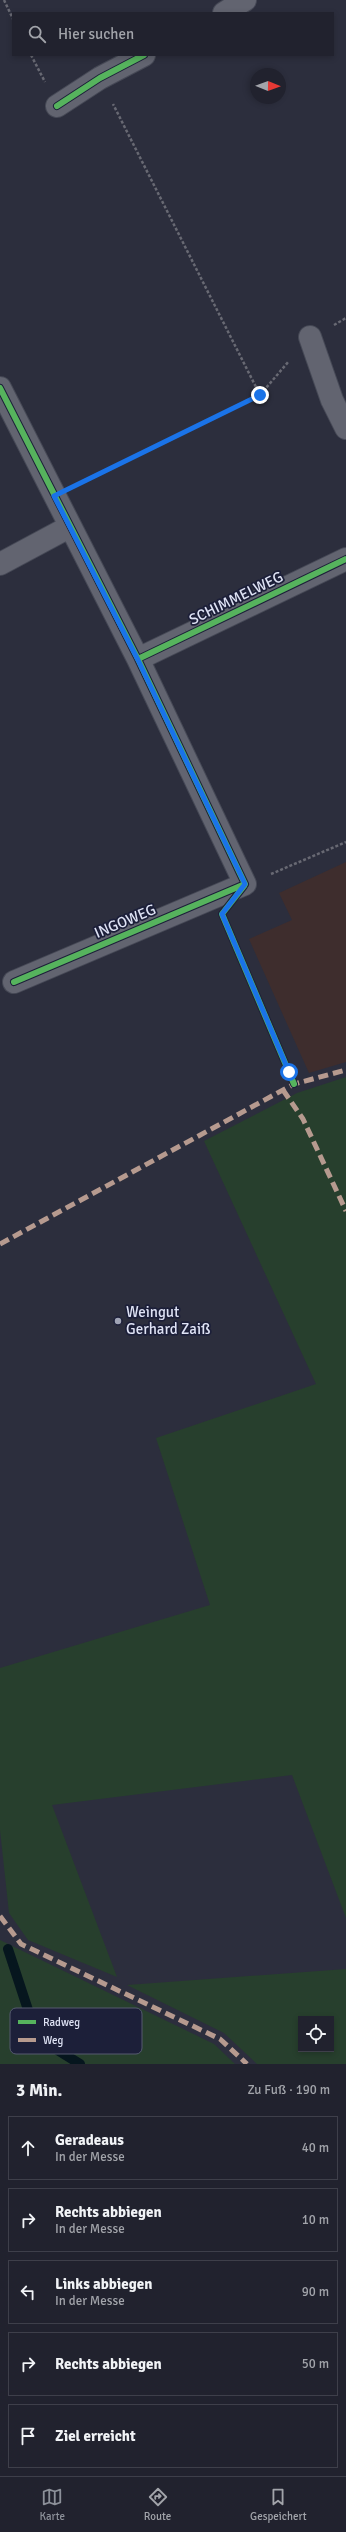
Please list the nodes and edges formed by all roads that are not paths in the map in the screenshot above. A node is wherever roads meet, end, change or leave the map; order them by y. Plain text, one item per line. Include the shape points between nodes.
1 (245, 0) edge
2 (226, 12) edge
3 (142, 56) edge
4 (56, 106) dead end
5 (310, 337) dead end
6 (0, 388) edge
7 (346, 428) edge
8 (69, 527) junction
9 (346, 559) edge
10 (0, 564) edge
11 (138, 660) junction
12 (14, 982) dead end

1 - 2 street
3 - 4 street via 100,78
5 - 7 street via 332,400
6 - 8 street
8 - 10 street
8 - 11 street
9 - 11 street, SCHIMMELWEG
11 - 12 street, INGOWEG via 245,884

